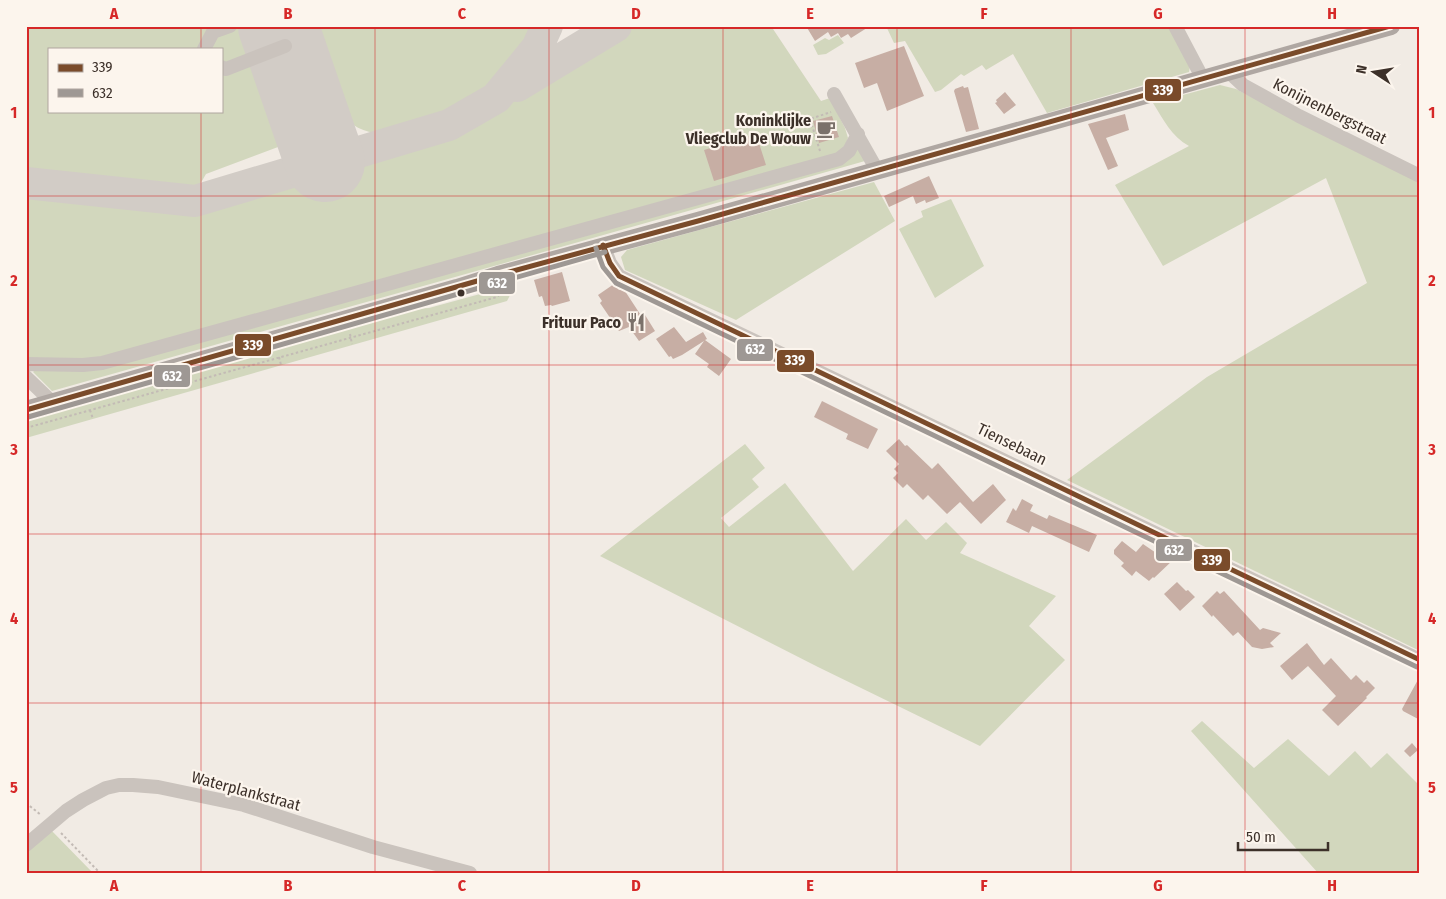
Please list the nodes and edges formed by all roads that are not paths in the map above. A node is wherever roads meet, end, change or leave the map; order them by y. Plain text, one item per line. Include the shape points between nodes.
1 (230, 26) edge
2 (1175, 26) edge
3 (1391, 26) edge
4 (285, 46) dead end
5 (205, 48) edge
6 (222, 67) edge
7 (1229, 72) junction
8 (1203, 79) junction
9 (834, 94) dead end
10 (858, 134) junction
11 (877, 170) junction
12 (1420, 176) edge
13 (603, 245) junction
14 (26, 364) edge
15 (26, 377) edge
16 (53, 402) junction
17 (26, 410) edge
18 (1420, 660) edge
19 (26, 845) edge
20 (470, 873) edge

1 - 5 street via 213,32
2 - 8 street
3 - 7 main road
4 - 6 street via 226,69
7 - 8 main road
7 - 12 street, Konijnenbergstraat via 1243,85
8 - 11 main road
9 - 10 street
10 - 11 street
10 - 14 street via 849,151 839,160 102,364
11 - 13 main road
13 - 16 main road
13 - 18 street, Tiensebaan via 619,276
15 - 16 street
16 - 17 main road
19 - 20 street, Waterplankstraat via 83,800 106,788 133,785 244,805 373,847

